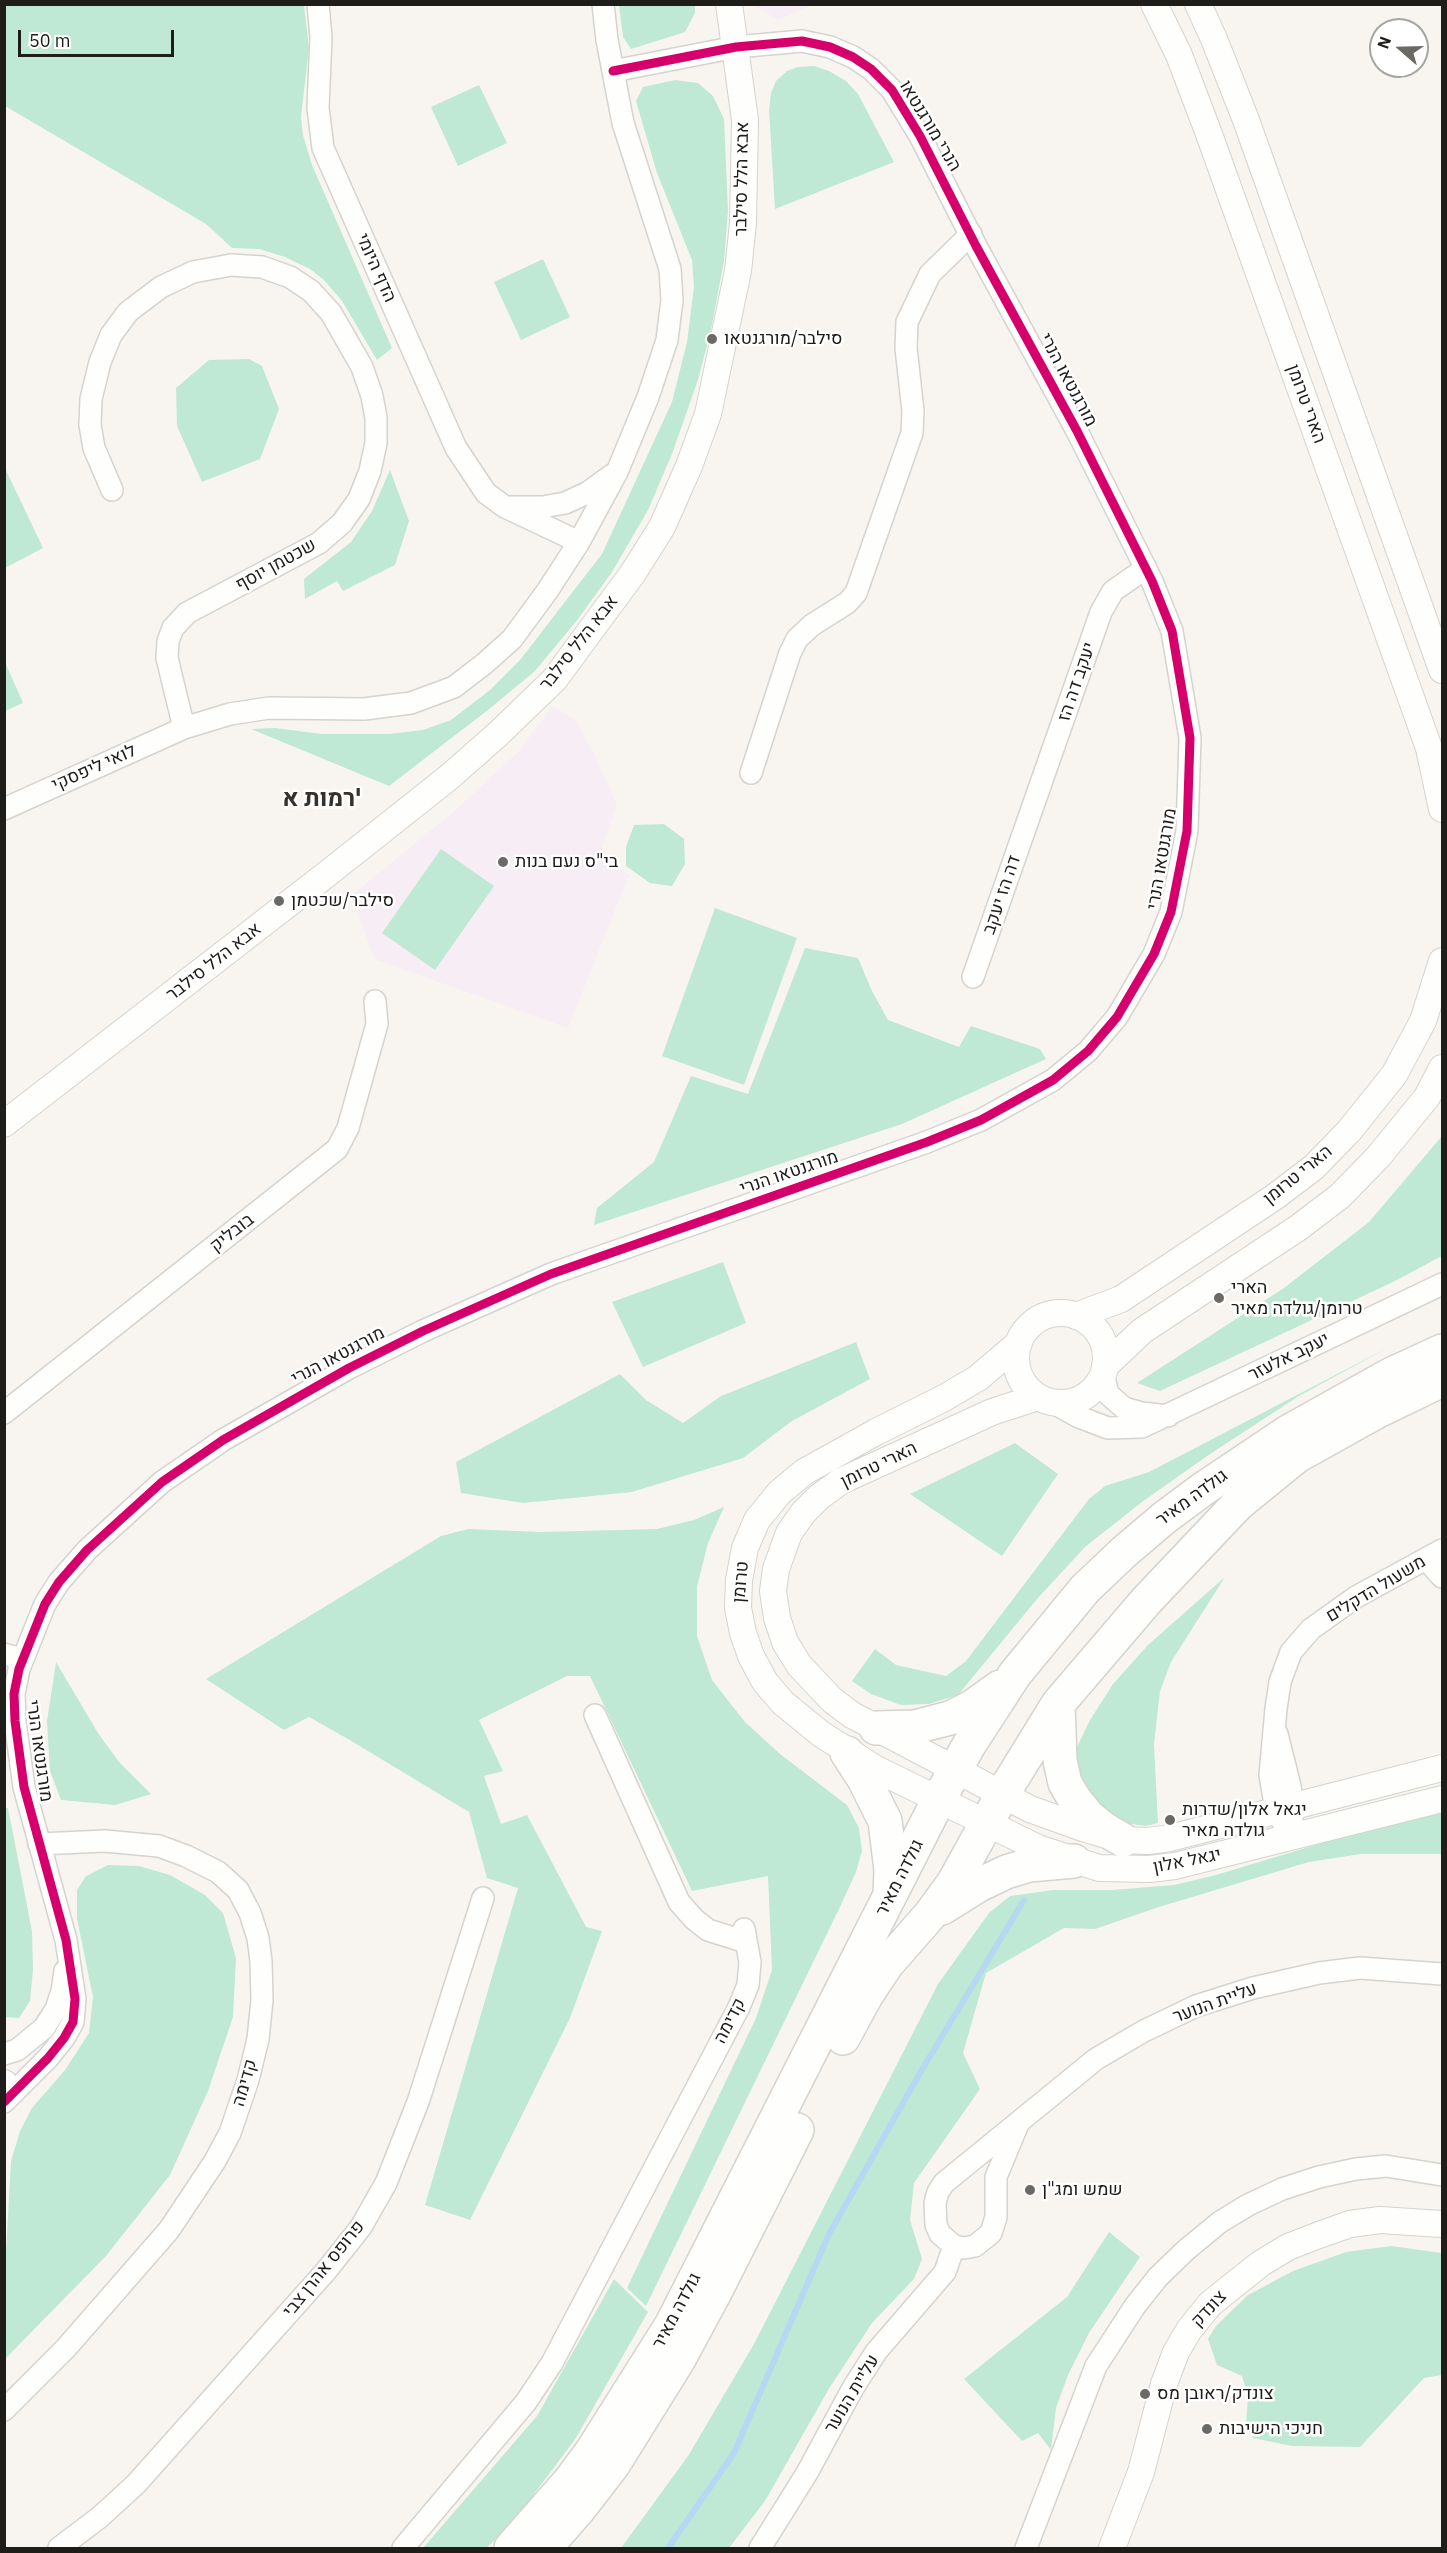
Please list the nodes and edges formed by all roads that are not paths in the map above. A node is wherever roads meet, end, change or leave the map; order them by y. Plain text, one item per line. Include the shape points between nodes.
1 (318, 4) edge
2 (603, 4) edge
3 (729, 4) edge
4 (1154, 4) edge
5 (1198, 4) edge
6 (736, 47) junction
7 (613, 71) junction
8 (971, 234) junction
9 (617, 472) junction
10 (112, 490) dead end
11 (505, 507) junction
12 (579, 542) junction
13 (1146, 568) junction
14 (1443, 670) edge
15 (184, 728) junction
16 (750, 773) dead end
17 (4, 809) edge
18 (1443, 809) edge
19 (1031, 813) joint
20 (1443, 961) edge
21 (973, 977) dead end
22 (375, 1001) dead end
23 (1443, 1068) edge
24 (4, 1124) edge
25 (1443, 1284) edge
26 (1076, 1316) junction
27 (1019, 1343) junction
28 (1443, 1351) edge
29 (1104, 1370) junction
30 (1443, 1380) edge
31 (1045, 1400) junction
32 (4, 1413) edge
33 (1168, 1416) junction
34 (876, 1432) joint
35 (1434, 1554) edge
36 (1443, 1577) edge
37 (13, 1656) edge
38 (1015, 1674) junction
39 (1058, 1704) junction
40 (595, 1715) dead end
41 (876, 1728) junction
42 (847, 1753) junction
43 (1443, 1768) edge
44 (955, 1770) junction
45 (1002, 1795) junction
46 (939, 1799) junction
47 (1443, 1799) edge
48 (1285, 1808) junction
49 (986, 1824) junction
50 (1291, 1837) junction
51 (1123, 1840) junction
52 (39, 1844) junction
53 (1074, 1861) junction
54 (890, 1897) junction
55 (483, 1898) dead end
56 (930, 1915) junction
57 (66, 1940) junction
58 (1443, 1974) edge
59 (4, 2054) edge
60 (4, 2083) edge
61 (4, 2096) edge
62 (4, 2102) edge
63 (1018, 2124) junction
64 (1443, 2175) edge
65 (1443, 2224) edge
66 (954, 2246) junction
67 (4, 2410) edge
68 (59, 2548) edge
69 (403, 2548) edge
70 (511, 2548) edge
71 (545, 2548) edge
72 (760, 2548) edge
73 (1026, 2548) edge
74 (1112, 2548) edge

1 - 11 street, הדף היומי via 318,108 323,148 456,448 486,493
2 - 7 street
3 - 6 street, אבא הלל סילבר
4 - 18 street, הארי טרומן via 1179,55 1209,134 1429,748
5 - 14 street via 1246,120
6 - 7 street, הנרי מורגנטאו
6 - 8 street, הנרי מורגנטאו via 802,41 830,47 870,69 891,90 920,136
6 - 24 street, אבא הלל סילבר via 746,163 744,223 728,325 708,414 689,466 662,527 633,573 554,680 448,778
7 - 9 street via 623,123 670,269 672,300 667,340
8 - 13 street, מורגנטאו הנרי
8 - 16 street via 930,274 908,322 912,433 856,593 797,639
9 - 11 street via 565,503
9 - 12 street
10 - 15 street, שכטמן יוסף via 94,448 91,399 111,334 128,312 161,287 193,272 231,265 262,267 290,277 331,313 362,367 372,396 376,443 370,471 342,523 319,543 187,613 173,628 167,658
11 - 12 street, הדף היומי
12 - 15 street via 512,639 454,687 411,703 364,709 269,708
13 - 19 street, יעקב דה הז via 1113,591 1101,612
13 - 37 street, מורגנטאו הנרי via 1172,632 1182,679 1190,738 1187,831 1171,912 1154,954 1117,1017 1088,1051 1053,1080 981,1120 551,1274 423,1331 286,1403 162,1482 112,1525 59,1582
15 - 17 street, לואי ליפסקי
19 - 21 street, דה הז יעקב
20 - 26 street, הארי טרומן via 1423,1021 1394,1075 1314,1167 1121,1299
22 - 32 street, בובליק via 377,1024 348,1128 337,1149
23 - 29 street via 1427,1097 1340,1196 1142,1331
25 - 33 street, יעקב אלעזר
26 - 27 street via 1062,1313 1042,1317 1025,1330
26 - 29 street via 1098,1333 1104,1345
27 - 31 street via 1018,1371 1028,1389
27 - 34 street, הארי טרומן via 978,1377
28 - 38 main road, גולדה מאיר via 1392,1374 1288,1432 1164,1518 1085,1589
29 - 31 street via 1096,1386 1080,1399 1066,1403
29 - 33 street via 1107,1394 1124,1408
30 - 39 main road, גולדה מאיר via 1330,1436 1258,1486 1203,1539
31 - 33 street, יעקב אלעזר via 1108,1428 1142,1426
31 - 41 street, הארי טרומן via 992,1412 841,1481 811,1505 789,1533 773,1591 785,1642 799,1665 832,1700
34 - 42 street, טרומן via 804,1472 779,1493 757,1520 745,1548 739,1580 738,1608 743,1633 765,1682 800,1719
35 - 36 street
35 - 48 street, משעול הדקלים via 1356,1597 1311,1629 1291,1652 1275,1728 1285,1758
37 - 52 street, מורגנטאו הנרי via 15,1721 24,1787
38 - 41 main road via 978,1703 950,1718 915,1727
38 - 44 main road, גולדה מאיר
39 - 45 main road, גולדה מאיר
39 - 51 main road via 1060,1761 1065,1783 1088,1816
40 - 69 street, קדימה via 679,1902 708,1930 745,1935 750,1962 748,1985 552,2363 526,2402
41 - 44 street, הארי טרומן
42 - 46 street
42 - 54 main road via 885,1821
43 - 48 street, יגאל אלון
44 - 45 street, הארי טרומן
44 - 46 main road, גולדה מאיר
45 - 49 main road, גולדה מאיר
45 - 51 street, יגאל אלון via 1030,1809
46 - 49 street, יגאל אלון
46 - 54 main road, גולדה מאיר
47 - 50 street, יגאל אלון
48 - 50 street, משעול הדקלים
48 - 51 street, יגאל אלון via 1170,1838
49 - 53 street, יגאל אלון
49 - 56 main road, גולדה מאיר
50 - 53 street, יגאל אלון via 1149,1869 1098,1868
52 - 57 street, מורגנטאו הנרי
52 - 67 street, קדימה via 105,1841 159,1846 218,1872 238,1890 250,1913 261,1961 262,2000 248,2080 230,2133 215,2161 169,2230 66,2348
53 - 56 main road via 1029,1865 1006,1872
54 - 70 main road, גולדה מאיר via 661,2343 592,2451
55 - 68 street, פרופס אהרן צבי via 418,2102 386,2183 361,2228 136,2484
56 - 71 main road, גולדה מאיר via 887,1964 855,2015 714,2294 649,2409 613,2465
57 - 59 street via 66,1969 56,2009 32,2039
57 - 62 street via 75,1999 73,2022 48,2058
58 - 63 street, עליית הנוער via 1349,1969 1253,1988 1196,2006 1096,2059
60 - 61 street
63 - 66 street, עליית הנוער via 996,2177 996,2217 991,2233 975,2246
63 - 66 street, עליית הנוער via 938,2192 936,2226
64 - 73 street via 1386,2166 1319,2177 1248,2205 1186,2250 1135,2306 1096,2366
65 - 74 street, צונדק via 1380,2220 1350,2224 1288,2247 1210,2304 1176,2352 1141,2472
66 - 72 street, עליית הנוער via 945,2272 876,2352

